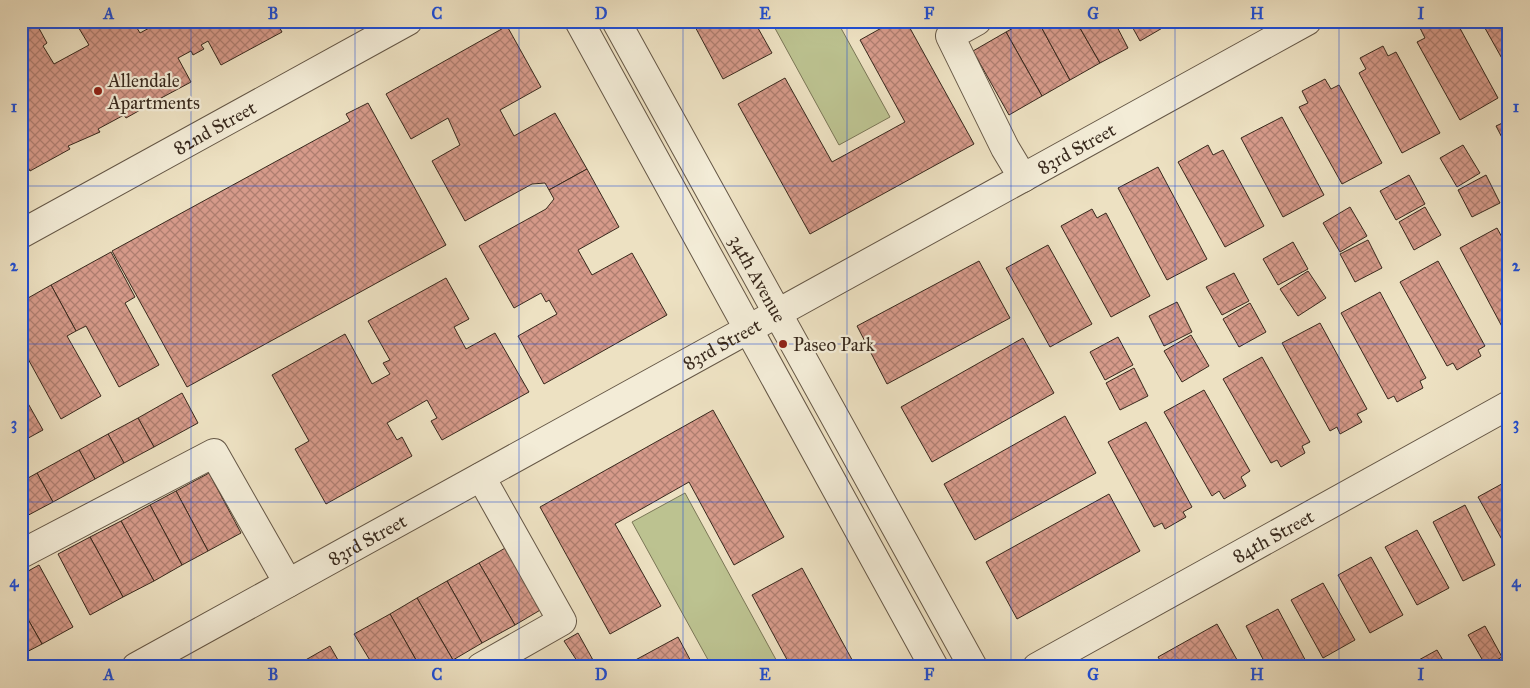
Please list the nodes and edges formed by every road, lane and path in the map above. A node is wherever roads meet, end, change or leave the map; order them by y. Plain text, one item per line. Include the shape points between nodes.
1 (408, 21) edge
2 (579, 21) edge
3 (616, 21) edge
4 (977, 21) edge
5 (1307, 21) edge
6 (1023, 178) junction
7 (21, 234) edge
8 (779, 314) junction
9 (749, 331) junction
10 (1509, 405) edge
11 (481, 477) junction
12 (21, 554) edge
13 (288, 583) junction
14 (136, 667) edge
15 (481, 667) edge
16 (934, 667) edge
17 (973, 667) edge
18 (1037, 667) edge

1 - 7 street, 82nd Street
2 - 9 street, 34th Avenue
3 - 8 street, 34th Avenue
4 - 6 street via 950,36
5 - 6 street, 83rd Street
6 - 8 street, 83rd Street
8 - 9 street, 83rd Street
8 - 17 street, 34th Avenue
9 - 11 street, 83rd Street
9 - 16 street, 34th Avenue
10 - 18 street, 84th Street
11 - 13 street, 83rd Street
11 - 15 street via 562,621
12 - 13 street via 214,453
13 - 14 street, 83rd Street

